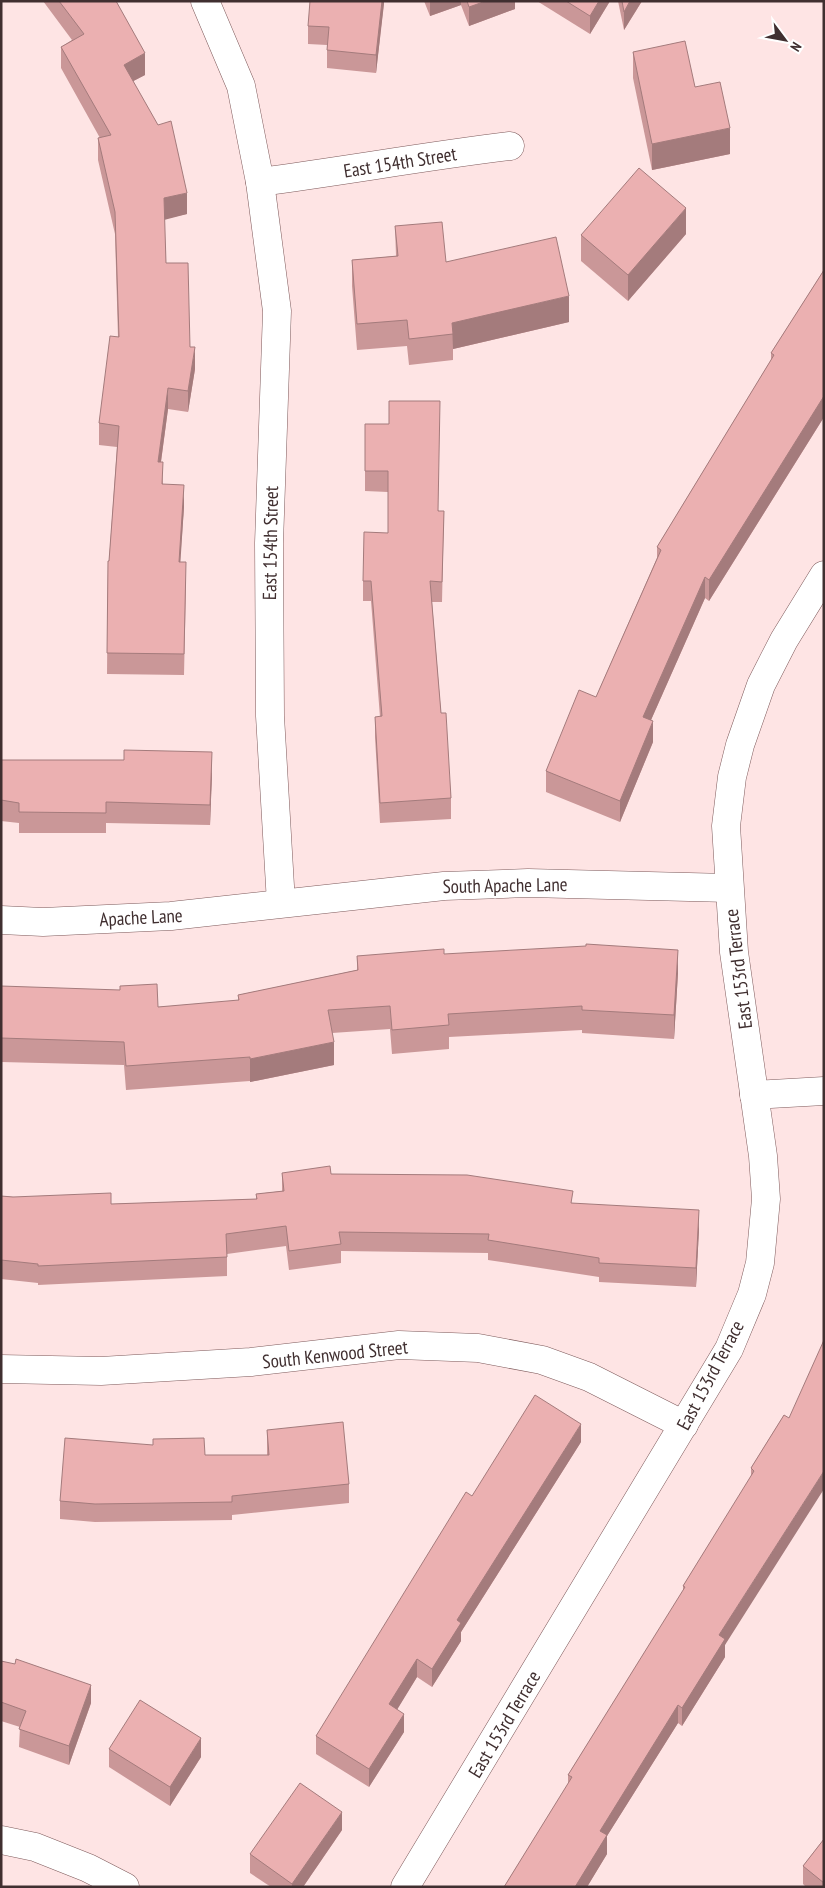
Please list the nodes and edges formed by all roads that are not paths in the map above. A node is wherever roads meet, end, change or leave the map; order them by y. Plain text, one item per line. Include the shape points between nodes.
1 (205, 1) edge
2 (510, 146) dead end
3 (260, 182) junction
4 (824, 575) edge
5 (729, 888) junction
6 (281, 904) junction
7 (1, 920) edge
8 (824, 1091) edge
9 (754, 1095) junction
10 (1, 1369) edge
11 (684, 1425) junction
12 (1, 1840) edge
13 (125, 1887) edge
14 (405, 1887) edge

1 - 3 street, East 154th Street via 241,86
2 - 3 street, East 154th Street
3 - 6 street, East 154th Street via 277,311 269,562 270,716
4 - 5 street, East 153rd Terrace via 761,685 740,745 726,826
5 - 6 street, South Apache Lane via 528,883 453,885
5 - 9 street, East 153rd Terrace via 734,952
6 - 7 street, Apache Lane via 171,916 43,922
8 - 9 street
9 - 11 street, East 153rd Terrace via 766,1200 760,1263 752,1294 729,1349
10 - 11 street, South Kenwood Street via 101,1371 241,1363 399,1345 478,1348 542,1360 589,1377
11 - 14 street, East 153rd Terrace
12 - 13 street via 35,1847

